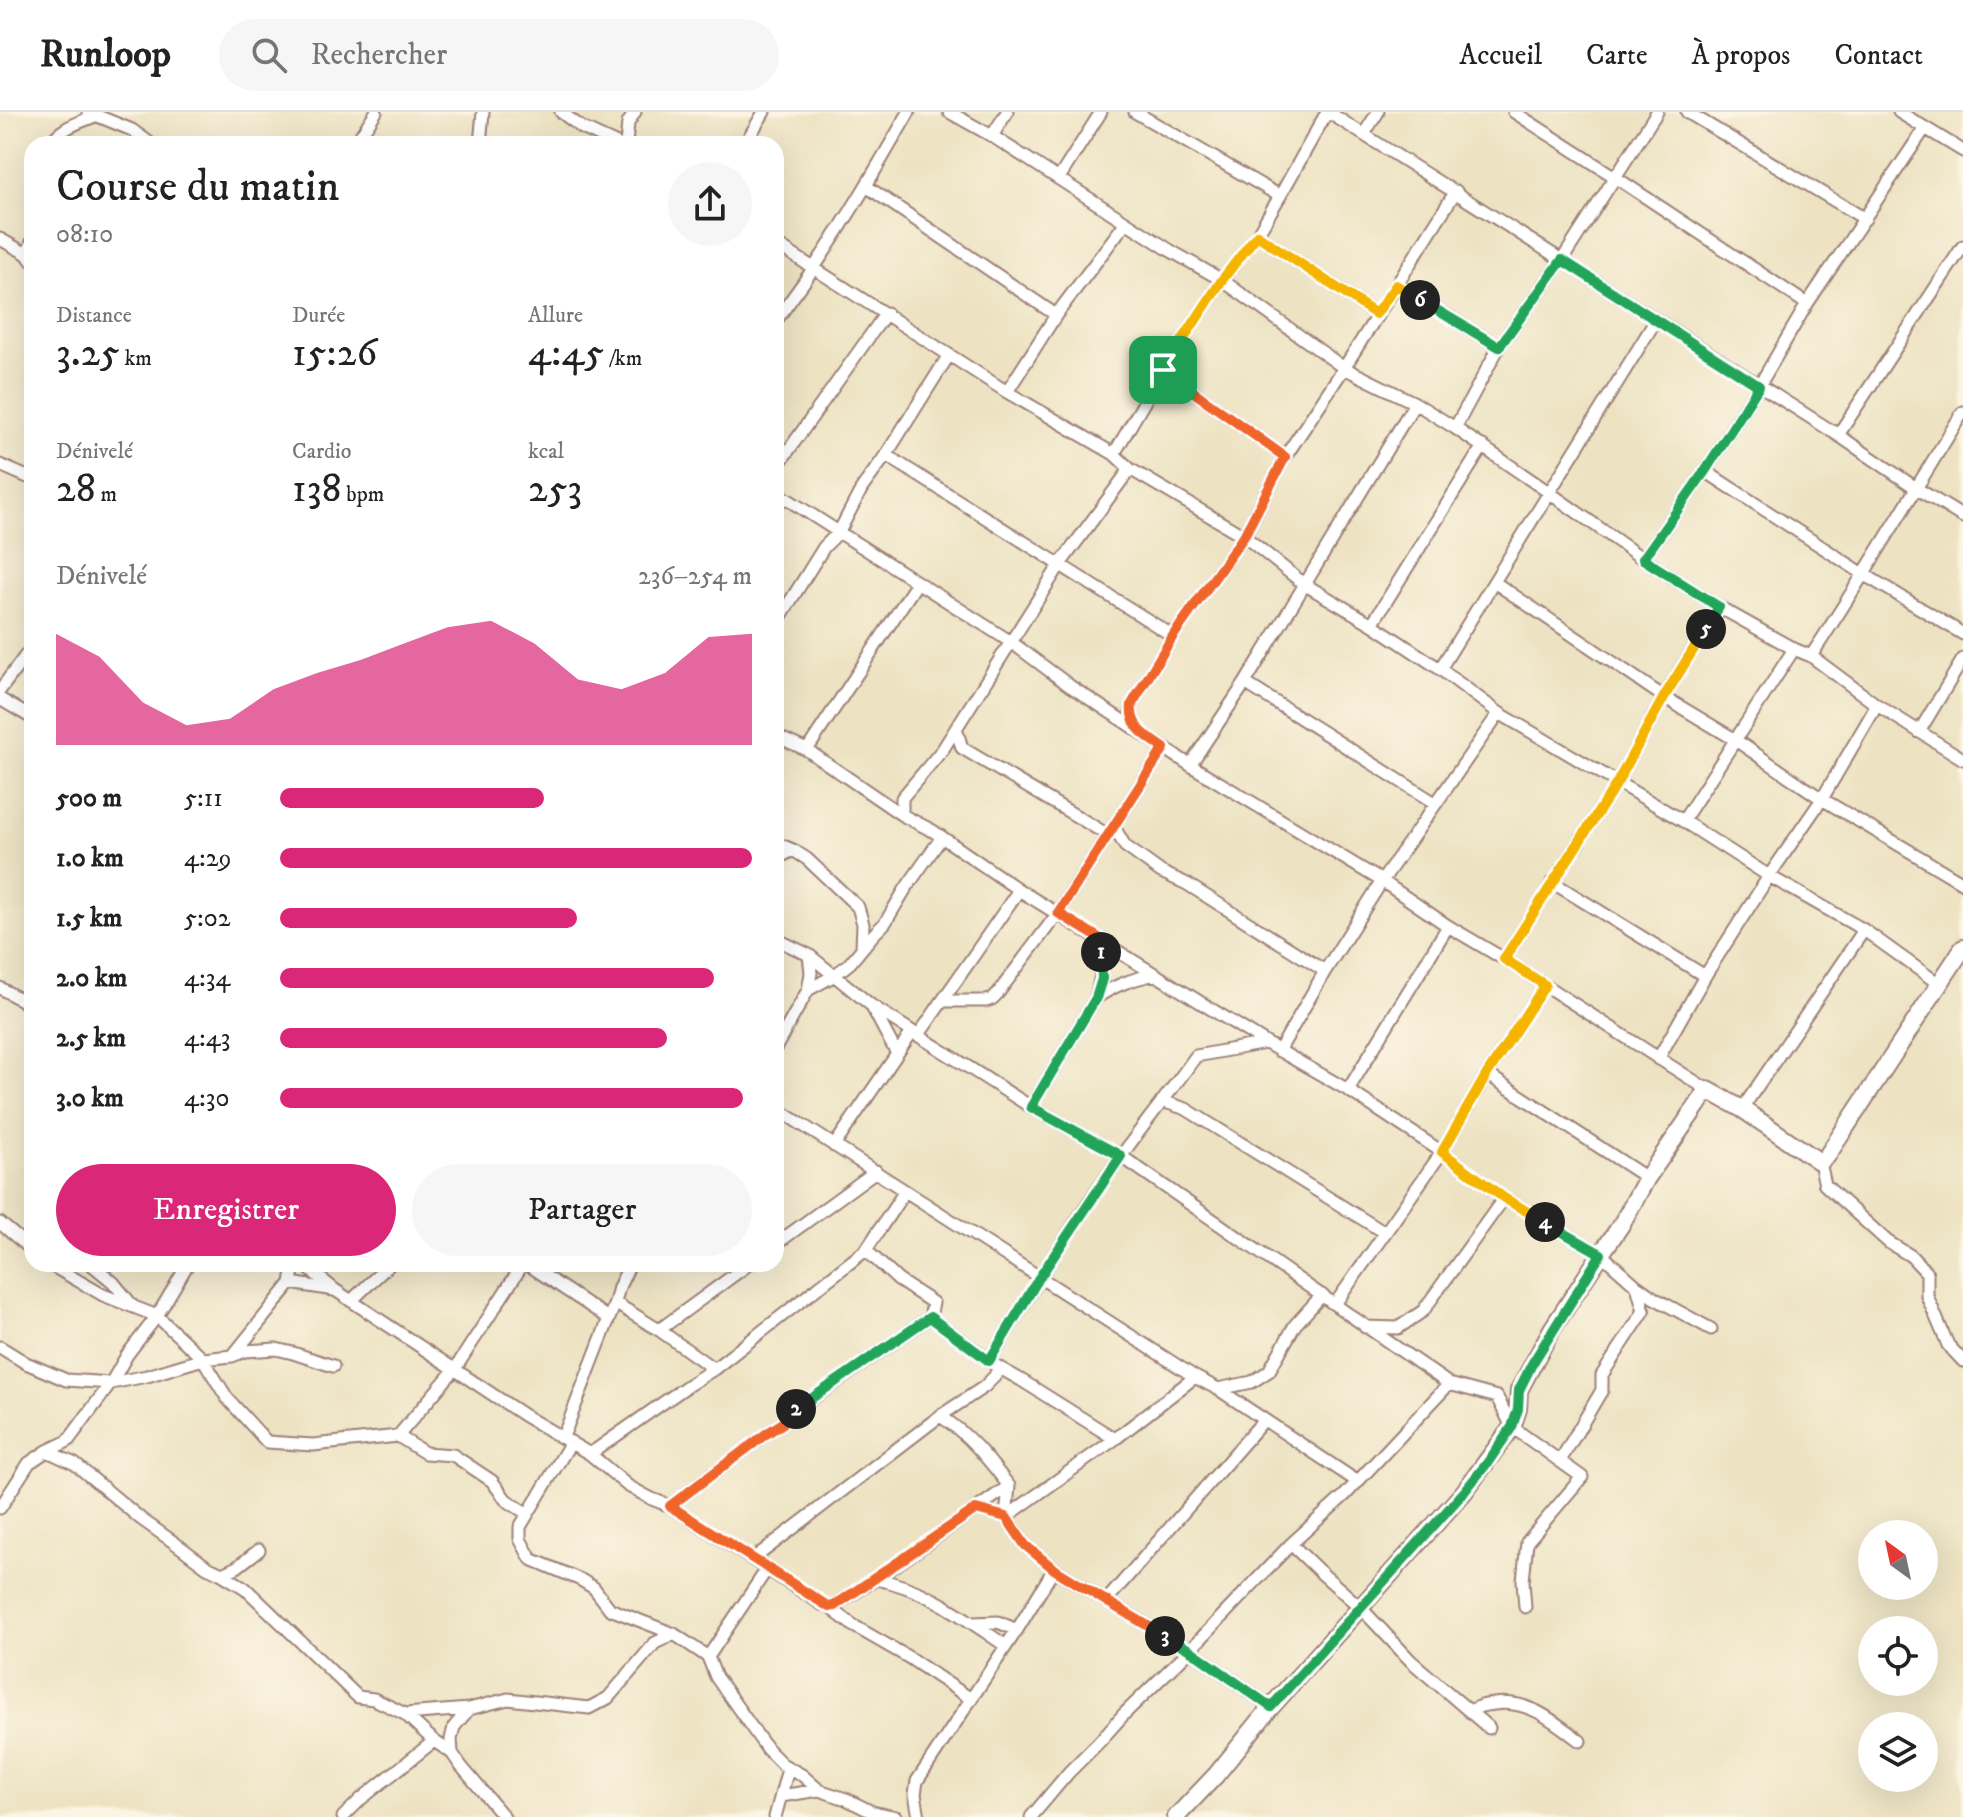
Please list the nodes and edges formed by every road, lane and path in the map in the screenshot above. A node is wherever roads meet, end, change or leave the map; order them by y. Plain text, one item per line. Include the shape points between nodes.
1 (376, 112) edge
2 (483, 112) edge
3 (561, 112) edge
4 (635, 112) edge
5 (764, 112) edge
6 (909, 112) edge
7 (949, 112) edge
8 (1007, 112) edge
9 (1101, 112) edge
10 (1135, 112) edge
11 (1327, 112) edge
12 (1378, 112) edge
13 (1514, 112) edge
14 (1657, 112) edge
15 (1687, 112) edge
16 (1899, 112) edge
17 (91, 114) edge
18 (628, 123) junction
19 (1925, 128) junction
20 (1364, 134) junction
21 (55, 136) edge
22 (140, 136) edge
23 (360, 136) edge
24 (481, 136) edge
25 (602, 136) joint
26 (627, 136) edge
27 (750, 136) edge
28 (992, 136) junction
29 (1963, 151) edge
30 (1615, 177) junction
31 (1059, 178) junction
32 (866, 186) junction
33 (1456, 191) junction
34 (1280, 196) junction
35 (1865, 219) junction
36 (1126, 222) junction
37 (1257, 235) junction
38 (0, 239) edge
39 (1963, 246) edge
40 (24, 249) edge
41 (784, 249) edge
42 (1562, 260) junction
43 (814, 268) junction
44 (1222, 280) junction
45 (1396, 285) junction
46 (796, 291) junction
47 (784, 299) edge
48 (1807, 304) junction
49 (784, 309) edge
50 (886, 313) junction
51 (1376, 314) junction
52 (1056, 315) junction
53 (1656, 320) junction
54 (1499, 347) junction
55 (949, 355) junction
56 (1344, 368) junction
57 (1163, 370) junction
58 (1759, 386) junction
59 (1007, 392) junction
60 (1415, 403) junction
61 (1963, 412) edge
62 (1455, 428) junction
63 (1838, 435) junction
64 (1483, 446) junction
65 (1114, 454) junction
66 (886, 455) junction
67 (784, 457) edge
68 (1285, 457) junction
69 (0, 465) edge
70 (1130, 469) junction
71 (1705, 471) junction
72 (24, 476) edge
73 (1916, 488) junction
74 (1550, 493) junction
75 (784, 497) edge
76 (1963, 517) edge
77 (839, 532) junction
78 (1244, 536) junction
79 (1643, 559) junction
80 (1061, 563) junction
81 (1865, 575) junction
82 (1494, 582) junction
83 (917, 583) junction
84 (1304, 584) junction
85 (1719, 607) junction
86 (784, 610) edge
87 (1372, 624) junction
88 (1963, 634) edge
89 (1173, 636) junction
90 (1011, 642) junction
91 (1794, 649) junction
92 (1811, 656) junction
93 (24, 658) edge
94 (1963, 659) edge
95 (1440, 669) junction
96 (1245, 683) junction
97 (0, 690) edge
98 (1664, 697) junction
99 (0, 699) edge
100 (1877, 705) junction
101 (24, 713) edge
102 (1499, 713) junction
103 (956, 728) junction
104 (1136, 729) junction
105 (1919, 732) junction
106 (1734, 739) junction
107 (784, 740) edge
108 (962, 748) junction
109 (1164, 748) junction
110 (943, 749) junction
111 (807, 750) junction
112 (1963, 759) edge
113 (1190, 765) junction
114 (1617, 783) junction
115 (1822, 799) junction
116 (1435, 803) junction
117 (902, 815) junction
118 (1683, 821) junction
119 (1108, 835) junction
120 (942, 837) junction
121 (1125, 846) junction
122 (784, 847) edge
123 (793, 850) junction
124 (784, 855) edge
125 (1769, 876) junction
126 (1382, 881) junction
127 (1552, 882) junction
128 (1963, 883) edge
129 (1019, 890) junction
130 (1058, 913) junction
131 (1448, 926) junction
132 (1864, 930) junction
133 (1099, 938) junction
134 (784, 943) edge
135 (862, 948) junction
136 (1963, 948) edge
137 (809, 955) junction
138 (1504, 959) junction
139 (1325, 971) junction
140 (1156, 974) junction
141 (835, 975) junction
142 (1705, 976) junction
143 (1939, 984) junction
144 (1545, 985) junction
145 (0, 988) edge
146 (808, 990) junction
147 (1096, 998) junction
148 (943, 1001) junction
149 (24, 1002) edge
150 (872, 1006) junction
151 (784, 1033) edge
152 (915, 1034) junction
153 (1266, 1043) junction
154 (1279, 1051) junction
155 (897, 1054) junction
156 (1658, 1059) junction
157 (1487, 1074) junction
158 (1175, 1087) junction
159 (1348, 1090) junction
160 (1708, 1090) junction
161 (1162, 1101) junction
162 (1031, 1107) junction
163 (1186, 1109) junction
164 (1742, 1109) junction
165 (784, 1113) edge
166 (834, 1146) junction
167 (1442, 1152) junction
168 (1121, 1156) junction
169 (1820, 1162) junction
170 (876, 1171) junction
171 (1647, 1178) junction
172 (905, 1191) junction
173 (1504, 1198) junction
174 (0, 1223) edge
175 (1385, 1233) junction
176 (784, 1238) edge
177 (24, 1243) edge
178 (866, 1250) junction
179 (1601, 1254) junction
180 (63, 1272) edge
181 (101, 1272) edge
182 (183, 1272) edge
183 (293, 1272) edge
184 (313, 1272) edge
185 (382, 1272) edge
186 (520, 1272) edge
187 (537, 1272) edge
188 (626, 1272) edge
189 (738, 1272) edge
190 (1039, 1278) junction
191 (291, 1283) junction
192 (1637, 1286) junction
193 (335, 1290) junction
194 (1322, 1295) junction
195 (351, 1301) junction
196 (615, 1303) junction
197 (1335, 1304) junction
198 (131, 1305) junction
199 (157, 1316) junction
200 (930, 1317) junction
201 (608, 1318) junction
202 (1365, 1327) junction
203 (1711, 1329) dead end
204 (659, 1330) junction
205 (0, 1347) edge
206 (232, 1356) junction
207 (203, 1359) junction
208 (1963, 1361) edge
209 (993, 1364) junction
210 (333, 1366) dead end
211 (455, 1369) junction
212 (714, 1369) junction
213 (1195, 1377) junction
214 (111, 1383) junction
215 (1449, 1384) junction
216 (1218, 1389) junction
217 (954, 1407) junction
218 (940, 1416) junction
219 (1264, 1420) junction
220 (957, 1427) junction
221 (1512, 1427) junction
222 (398, 1436) junction
223 (567, 1439) junction
224 (1115, 1439) junction
225 (47, 1451) junction
226 (590, 1454) junction
227 (1560, 1461) junction
228 (1358, 1482) junction
229 (1009, 1486) junction
230 (670, 1506) junction
231 (0, 1508) edge
232 (976, 1509) junction
233 (528, 1514) junction
234 (1006, 1517) junction
235 (1291, 1544) junction
236 (259, 1550) dead end
237 (753, 1559) junction
238 (237, 1567) junction
239 (767, 1569) junction
240 (1054, 1569) junction
241 (222, 1574) junction
242 (876, 1579) junction
243 (245, 1588) junction
244 (1106, 1601) junction
245 (829, 1607) junction
246 (1360, 1607) junction
247 (1525, 1607) dead end
248 (972, 1623) junction
249 (1017, 1630) junction
250 (674, 1634) junction
251 (1006, 1646) junction
252 (1190, 1650) junction
253 (708, 1657) junction
254 (971, 1699) junction
255 (1271, 1707) junction
256 (469, 1709) junction
257 (1470, 1712) junction
258 (405, 1714) junction
259 (1489, 1728) dead end
260 (434, 1741) junction
261 (1580, 1741) dead end
262 (452, 1753) junction
263 (788, 1769) junction
264 (819, 1790) junction
265 (781, 1796) junction
266 (343, 1817) edge
267 (504, 1817) edge
268 (775, 1817) edge
269 (896, 1817) edge
270 (919, 1817) edge
271 (1031, 1817) edge
272 (1176, 1817) edge

1 - 23 street
2 - 24 street
3 - 25 street
4 - 18 street
5 - 27 street
6 - 32 street
7 - 28 street
8 - 28 street
9 - 31 street
10 - 34 street
11 - 20 street
11 - 34 street
12 - 20 street
13 - 30 street
14 - 30 street
15 - 35 street
16 - 19 street
17 - 21 street
17 - 22 street
18 - 25 street
18 - 26 street
19 - 29 street
19 - 35 street
20 - 33 street
28 - 31 street
30 - 42 street
30 - 48 street
31 - 36 street
32 - 43 street
32 - 52 street
33 - 42 street
33 - 45 street
34 - 37 street
35 - 48 street
36 - 44 street
36 - 52 street
37 - 44 street
37 - 51 street
38 - 40 street
39 - 63 street
41 - 43 street
42 - 53 street
42 - 54 street
43 - 46 street
43 - 50 street
44 - 56 street
44 - 57 street
45 - 51 street
45 - 54 street
46 - 47 street
46 - 49 street
48 - 58 street
50 - 55 street
50 - 67 street
51 - 56 street
52 - 59 street
53 - 58 street
53 - 74 street
54 - 62 street
55 - 59 street
55 - 66 street
56 - 60 street
56 - 68 street
57 - 65 street
57 - 68 street
58 - 63 street
58 - 71 street
59 - 65 street
60 - 62 street
60 - 84 street
61 - 73 street
62 - 64 street
63 - 73 street
64 - 74 street
64 - 87 street
65 - 70 street
66 - 77 street
66 - 80 street
68 - 78 street
69 - 72 street
70 - 78 street
70 - 80 street
71 - 79 street
71 - 81 street
73 - 76 street
73 - 81 street
74 - 79 street
74 - 82 street
75 - 77 street
77 - 83 street
77 - 86 street
78 - 84 street
78 - 89 street
79 - 85 street
80 - 89 street
80 - 90 street
81 - 88 street
81 - 92 street
82 - 95 street
82 - 98 street
83 - 90 street
83 - 111 street
84 - 87 street
84 - 96 street
85 - 91 street
85 - 98 street
87 - 95 street
89 - 104 street via 1132,704
90 - 103 street
90 - 104 street
91 - 92 street
91 - 106 street
92 - 100 street
93 - 97 street
94 - 105 street
95 - 102 street
96 - 113 street
96 - 116 street
98 - 106 street
98 - 114 street
99 - 101 street
100 - 105 street
100 - 115 street
102 - 114 street
102 - 116 street
103 - 108 street
103 - 110 street
104 - 109 street
105 - 112 street
106 - 115 street
106 - 118 street
107 - 111 street
108 - 110 street
108 - 119 street
109 - 113 street
109 - 119 street
110 - 117 street via 902,798
111 - 117 street
113 - 126 street
114 - 118 street
114 - 127 street
115 - 125 street
115 - 128 street
116 - 126 street
117 - 120 street
118 - 125 street
119 - 121 street
119 - 121 street
119 - 130 street
120 - 129 street
120 - 135 street via 885,923
121 - 139 street
122 - 123 street
123 - 124 street
123 - 135 street via 858,907
125 - 132 street
125 - 142 street
126 - 131 street
126 - 139 street
127 - 138 street
127 - 142 street
129 - 130 street
129 - 148 street
130 - 133 street
130 - 148 street via 992,999
131 - 138 street
131 - 159 street
132 - 143 street
132 - 164 street
133 - 140 street
133 - 147 street via 1102,970
134 - 137 street
135 - 141 street
136 - 143 main road
137 - 141 street
137 - 146 street
138 - 144 street
139 - 154 street
140 - 147 street via 1113,986
140 - 153 street
141 - 146 street
141 - 150 street
142 - 156 street
143 - 169 main road
144 - 156 street
144 - 157 street
145 - 149 street
146 - 151 street
147 - 162 street
148 - 152 street
150 - 152 street
150 - 155 street
152 - 155 street
152 - 162 street
153 - 154 street
153 - 158 street via 1196,1056
154 - 159 street
155 - 166 street
156 - 160 street
157 - 167 street
157 - 171 street
158 - 161 street
158 - 163 street
159 - 167 street
160 - 164 main road
160 - 171 main road
161 - 163 street
161 - 168 street
162 - 168 street
163 - 175 street
164 - 169 main road
165 - 166 street
166 - 170 street
167 - 173 street
167 - 175 street
168 - 190 street
168 - 194 street
169 - 208 street via 1825,1185 1927,1273 1927,1296 1948,1345
170 - 172 street
170 - 176 street
171 - 179 main road
172 - 178 street
172 - 190 street
173 - 179 street
173 - 202 street via 1423,1311 1398,1328
174 - 177 street
175 - 197 street
178 - 200 street via 933,1303
178 - 212 street
179 - 192 street
179 - 221 main road via 1532,1364 1519,1390
180 - 198 street
181 - 198 street
182 - 199 street
183 - 191 street
184 - 193 street
185 - 195 street
186 - 211 street
187 - 201 street
188 - 196 street
189 - 204 street
190 - 209 street
190 - 213 street
191 - 193 street
191 - 206 street
192 - 203 street
192 - 227 street via 1644,1311 1602,1375 1602,1390
193 - 195 street
194 - 197 street
194 - 216 street via 1295,1325 1269,1371 1252,1382
195 - 211 street
196 - 201 street
196 - 204 street
197 - 202 street
198 - 199 street
199 - 207 street
199 - 214 street
200 - 209 street
200 - 230 street via 787,1416
201 - 223 street
202 - 215 street
204 - 212 street
205 - 214 street via 66,1380
206 - 207 street
206 - 210 street via 276,1349
207 - 214 street
207 - 222 street via 227,1398 267,1442 313,1445
209 - 217 street via 995,1376
209 - 224 street
211 - 222 street
211 - 223 street
212 - 226 street
213 - 216 street
213 - 224 street
214 - 225 street via 68,1441
215 - 221 street via 1497,1397
215 - 228 street
216 - 219 street
217 - 218 street
217 - 220 street
218 - 220 street
218 - 237 street
219 - 228 street
219 - 244 street
220 - 229 street
221 - 227 street
221 - 246 main road via 1464,1492
222 - 233 street via 425,1453 453,1455
223 - 226 street
223 - 233 street
224 - 234 street
225 - 231 street via 29,1463
225 - 241 street via 75,1464 141,1519
226 - 230 street via 628,1486
227 - 247 street via 1582,1477 1527,1542
228 - 235 street
229 - 232 street
229 - 234 street
230 - 237 street
232 - 234 street
232 - 242 street
233 - 250 street via 520,1539 531,1559 594,1588 610,1609
234 - 240 street via 1025,1545
235 - 246 street
235 - 252 street
236 - 238 street
237 - 239 street
238 - 241 street
238 - 243 street
239 - 245 street
239 - 253 street
240 - 244 street
240 - 249 street
241 - 243 street
242 - 245 street
242 - 248 street via 922,1592
243 - 258 street via 358,1697
244 - 252 street
245 - 254 street
246 - 255 main road
246 - 257 street
248 - 249 street via 998,1622
248 - 251 street
249 - 251 street
250 - 253 street
250 - 256 street via 655,1643 608,1698 589,1708 508,1699
251 - 254 street
252 - 255 street
252 - 271 street
253 - 263 street via 716,1677 767,1749
254 - 270 street via 917,1781
255 - 272 main road
256 - 258 street
256 - 262 street via 454,1727
257 - 259 street
257 - 261 street via 1477,1706 1522,1705
258 - 260 street
260 - 262 street
260 - 266 street
262 - 267 street
263 - 264 street
263 - 265 street
264 - 265 street
264 - 269 street
265 - 268 street

